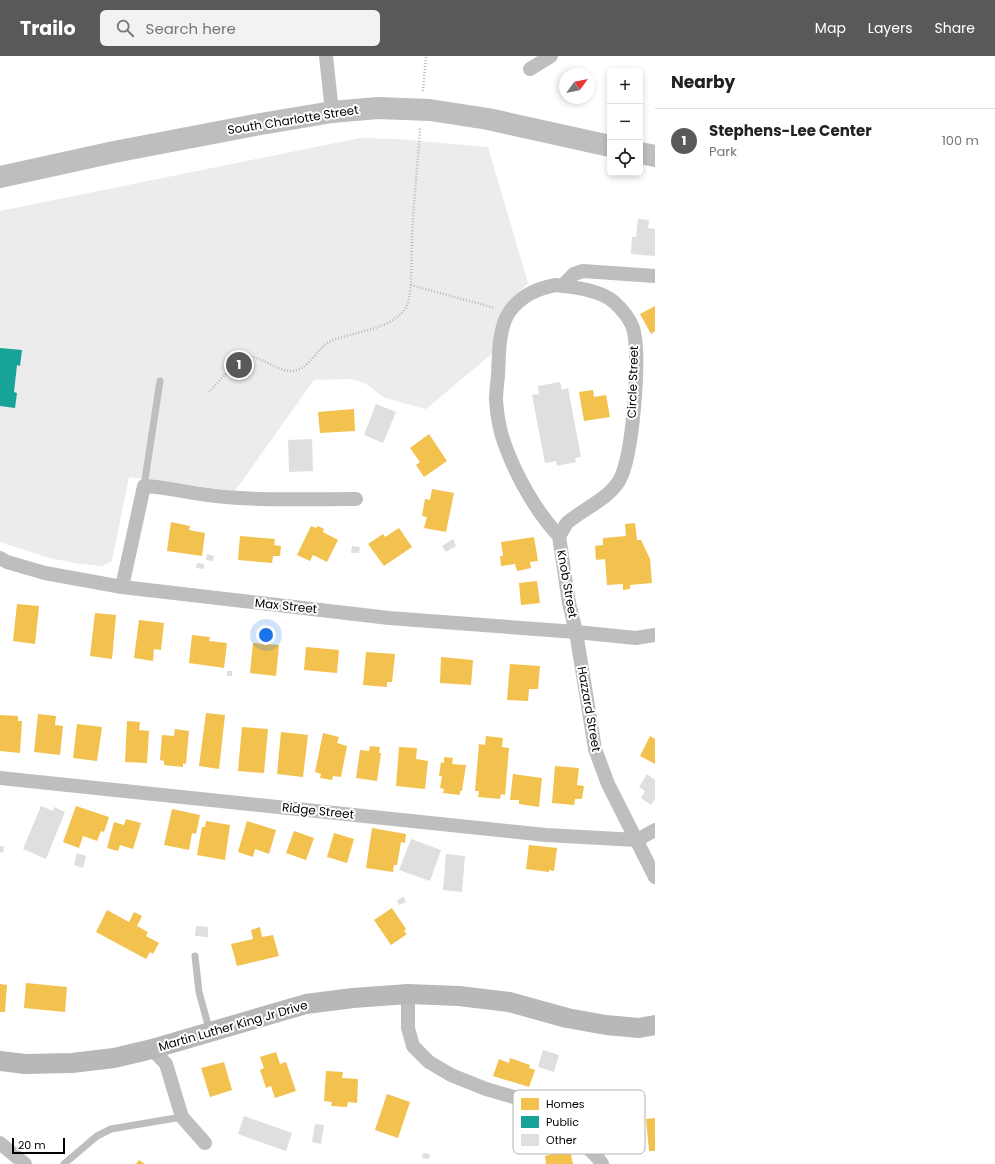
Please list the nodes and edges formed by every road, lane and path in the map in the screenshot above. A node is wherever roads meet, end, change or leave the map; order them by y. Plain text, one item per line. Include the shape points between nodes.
1 (326, 56) edge
2 (426, 56) edge
3 (551, 56) edge
4 (530, 69) dead end
5 (425, 70) dead end
6 (332, 112) junction
7 (607, 145) edge
8 (643, 154) edge
9 (655, 156) edge
10 (417, 175) dead end
11 (0, 177) edge
12 (655, 276) edge
13 (411, 285) junction
14 (562, 286) junction
15 (509, 312) junction
16 (160, 381) dead end
17 (209, 392) dead end
18 (144, 486) junction
19 (356, 499) dead end
20 (560, 536) junction
21 (0, 558) edge
22 (122, 587) junction
23 (576, 632) junction
24 (655, 635) edge
25 (0, 778) edge
26 (655, 830) edge
27 (637, 840) junction
28 (655, 877) edge
29 (195, 956) dead end
30 (408, 994) junction
31 (655, 1026) edge
32 (210, 1032) junction
33 (152, 1049) junction
34 (0, 1061) edge
35 (513, 1096) edge
36 (182, 1117) junction
37 (0, 1143) edge
38 (205, 1143) dead end
39 (594, 1154) edge
40 (24, 1164) edge
41 (64, 1164) edge
42 (602, 1164) edge

1 - 6 street
2 - 5 path
3 - 4 street
6 - 7 main road, South Charlotte Street via 378,108 430,110 488,119
6 - 11 main road, South Charlotte Street via 130,149
8 - 9 main road
10 - 13 path
12 - 14 street via 583,271 574,274
13 - 15 path
13 - 17 path via 406,309 393,320 328,342 306,366 291,371 244,356
14 - 15 street, Circle Street via 543,287 517,302
14 - 20 street, Circle Street via 598,293 612,300 634,330 636,364 633,413 625,469 608,493 566,524
15 - 20 street, Circle Street via 500,337 496,400 501,429 513,464 533,501 547,523
16 - 18 lane
18 - 19 street via 255,500
18 - 22 street
20 - 23 street, Knob Street via 569,603
21 - 22 street, Max Street via 45,573
22 - 23 street, Max Street via 389,618
23 - 24 street via 636,638
23 - 27 street, Hazzard Street via 594,749 608,784
25 - 27 street, Ridge Street via 546,835
26 - 27 street
27 - 28 street, Hazzard Street
29 - 32 lane via 199,992
30 - 31 main road, Martin Luther King Jr Drive via 459,996 509,1002 567,1018 606,1025 639,1028
30 - 32 main road, Martin Luther King Jr Drive via 306,1004
30 - 35 street via 408,1028 413,1046 429,1062 451,1075
32 - 33 main road, Martin Luther King Jr Drive
33 - 34 main road, Martin Luther King Jr Drive via 114,1058 72,1063 26,1064
33 - 36 street via 166,1064
36 - 38 street
36 - 41 lane via 111,1129 97,1136
37 - 40 street
39 - 42 street

